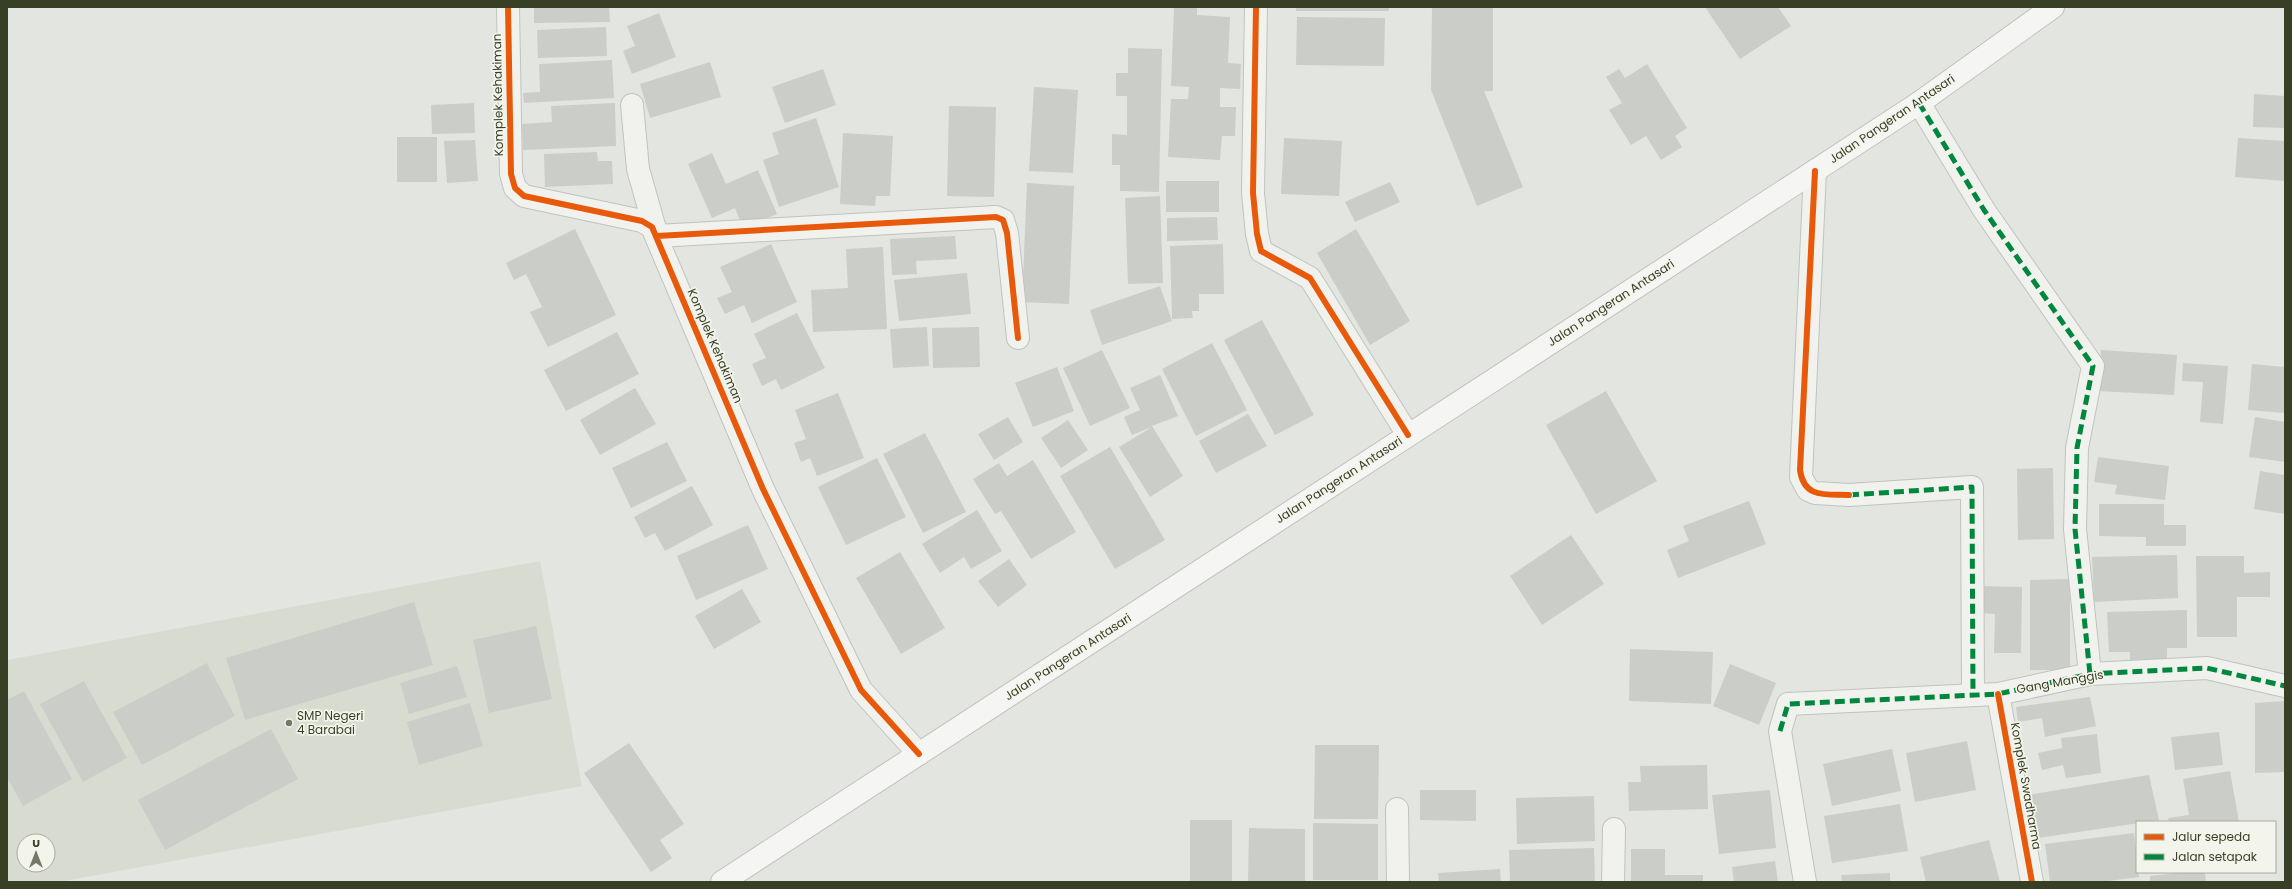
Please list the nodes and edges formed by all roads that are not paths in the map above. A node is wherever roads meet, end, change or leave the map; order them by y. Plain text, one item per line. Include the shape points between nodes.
1 (508, 7) edge
2 (1256, 7) edge
3 (2053, 7) edge
4 (1918, 103) junction
5 (632, 105) dead end
6 (1815, 171) junction
7 (657, 236) junction
8 (1018, 338) dead end
9 (1408, 435) junction
10 (2090, 674) junction
11 (2285, 686) edge
12 (1998, 694) junction
13 (1973, 695) junction
14 (919, 754) junction
15 (1397, 809) dead end
16 (1614, 829) dead end
17 (725, 881) edge
18 (1398, 882) edge
19 (1612, 882) edge
20 (1805, 882) edge
21 (2032, 882) edge

1 - 7 street, Komplek Kehakiman via 511,174 515,188 524,196 642,221 652,227
2 - 9 street via 1254,193 1257,234 1262,251 1310,278
3 - 4 main road, Jalan Pangeran Antasari
4 - 6 main road, Jalan Pangeran Antasari
4 - 10 street via 1984,210 2093,366 2077,448 2075,529
5 - 7 street via 638,169
6 - 9 main road, Jalan Pangeran Antasari
6 - 13 street via 1801,477 1808,490 1815,493 1849,495 1972,487
7 - 8 street via 996,218 1003,220 1007,233
7 - 14 street, Komplek Kehakiman via 763,489 861,690
9 - 14 main road, Jalan Pangeran Antasari
10 - 11 street, Gang Manggis via 2207,668
10 - 12 street, Gang Manggis
12 - 13 street, Gang Manggis
12 - 21 street, Komplek Swadharma
13 - 20 street, Gang Manggis via 1788,704 1780,731
14 - 17 main road, Jalan Pangeran Antasari
15 - 18 street
16 - 19 street

